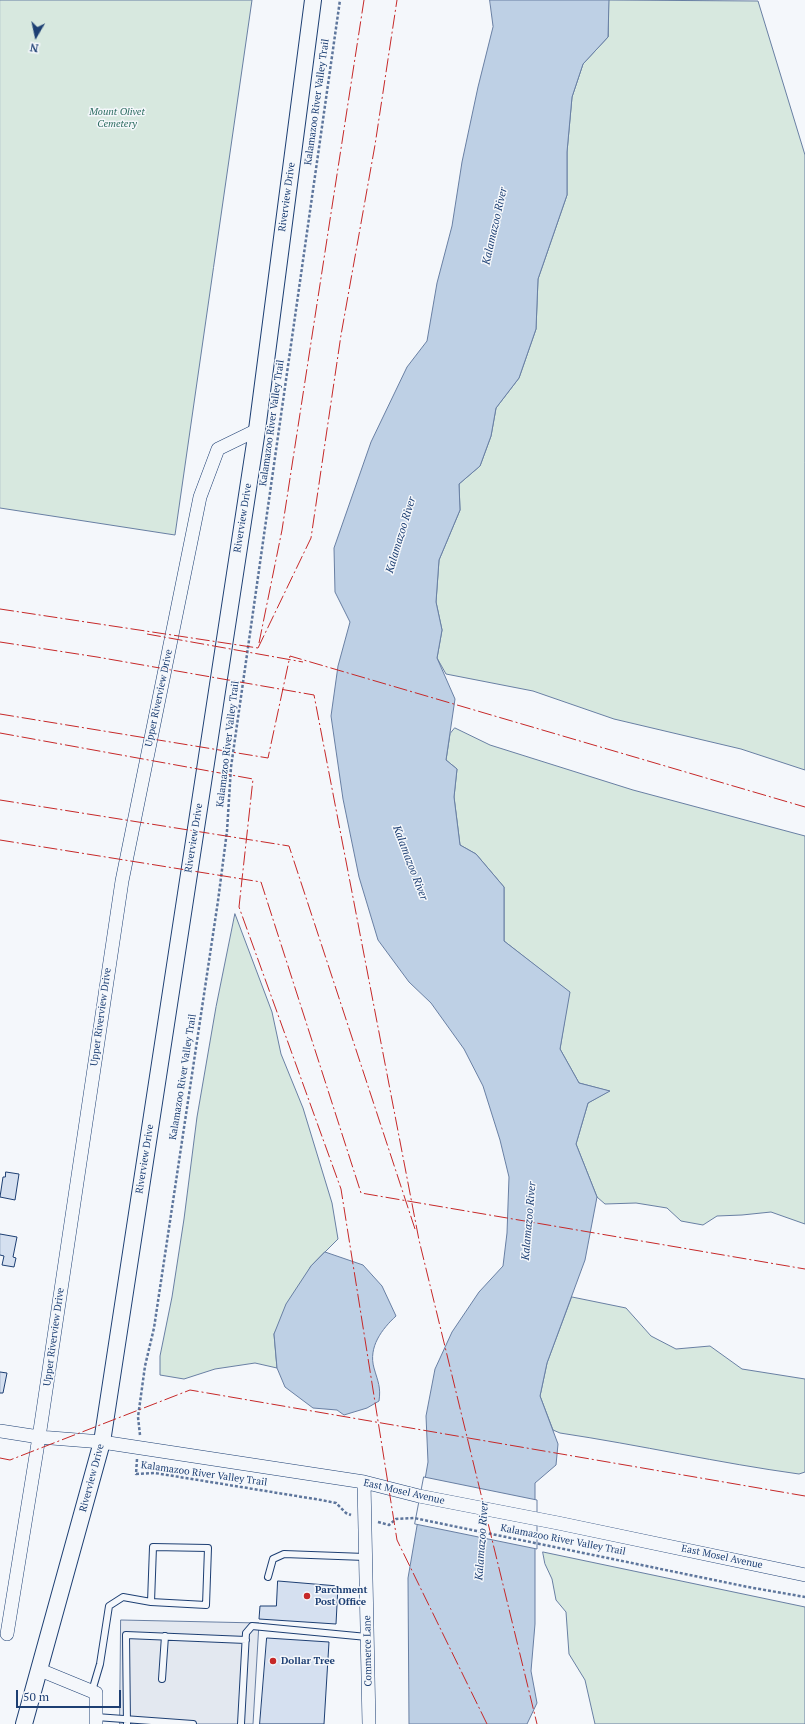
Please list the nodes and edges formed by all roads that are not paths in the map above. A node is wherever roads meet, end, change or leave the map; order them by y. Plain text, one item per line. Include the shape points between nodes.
1 (313, 0) edge
2 (257, 430) junction
3 (0, 1431) edge
4 (39, 1437) junction
5 (102, 1442) junction
6 (364, 1482) junction
7 (365, 1557) junction
8 (805, 1575) edge
9 (268, 1577) dead end
10 (151, 1602) junction
11 (8, 1634) dead end
12 (165, 1636) junction
13 (367, 1637) junction
14 (246, 1640) junction
15 (40, 1670) junction
16 (162, 1679) dead end
17 (92, 1691) junction
18 (96, 1720) edge
19 (127, 1722) edge
20 (24, 1724) edge
21 (193, 1724) edge
22 (241, 1724) edge
23 (369, 1724) edge

1 - 2 street, Riverview Drive
2 - 4 street, Upper Riverview Drive via 218,449 197,512 122,881
2 - 5 street, Riverview Drive
3 - 4 street, East Mosel Avenue
4 - 5 street, East Mosel Avenue
4 - 11 street, Upper Riverview Drive
5 - 6 street, East Mosel Avenue
5 - 15 street, Riverview Drive
6 - 7 street, Commerce Lane
6 - 8 street, East Mosel Avenue via 419,1496
7 - 9 lane via 284,1554 273,1559
7 - 13 street, Commerce Lane
10 - 10 lane via 206,1605 208,1548 153,1547
10 - 17 lane via 123,1597 109,1606 100,1664
12 - 14 lane
12 - 16 lane
12 - 19 lane via 126,1635
13 - 14 lane via 252,1626 246,1633
13 - 23 street, Commerce Lane
14 - 22 lane
15 - 17 street
15 - 20 street, Riverview Drive
17 - 18 street via 96,1692
18 - 19 lane
19 - 21 lane

